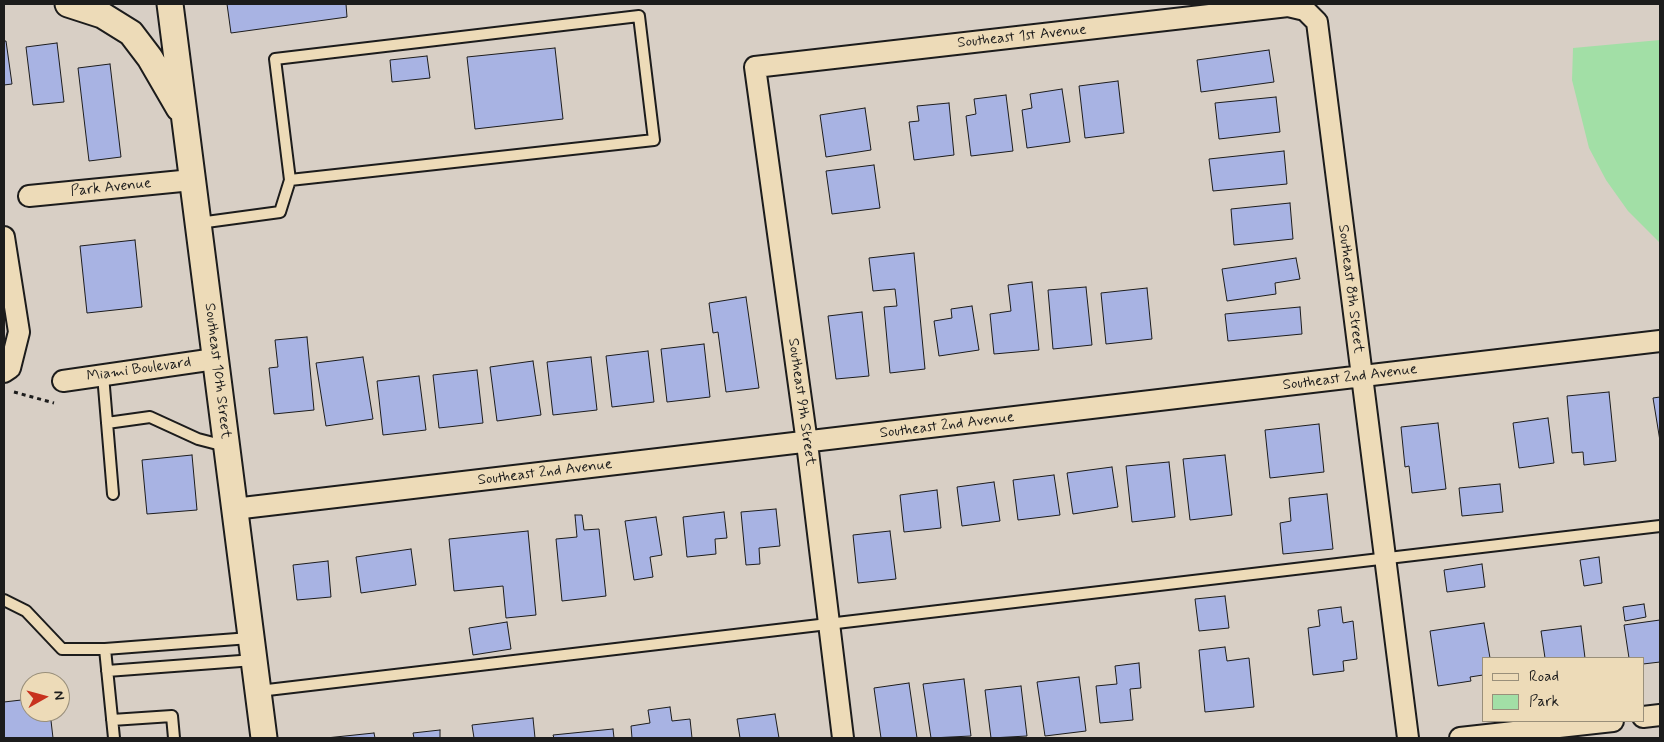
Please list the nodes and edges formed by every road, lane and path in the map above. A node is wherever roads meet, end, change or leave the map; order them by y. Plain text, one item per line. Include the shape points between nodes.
1 (68, 4) edge
2 (170, 4) edge
3 (1288, 6) joint
4 (755, 67) joint
5 (184, 117) junction
6 (192, 180) junction
7 (290, 180) junction
8 (30, 196) dead end
9 (198, 224) junction
10 (4, 237) edge
11 (1660, 341) edge
12 (215, 359) junction
13 (7, 370) edge
14 (102, 375) junction
15 (1361, 376) junction
16 (66, 380) joint
17 (13, 392) dead end
18 (107, 423) junction
19 (807, 442) junction
20 (226, 446) junction
21 (113, 494) dead end
22 (234, 509) junction
23 (1660, 526) edge
24 (1385, 559) junction
25 (4, 600) edge
26 (829, 623) junction
27 (105, 649) junction
28 (252, 649) junction
29 (106, 671) junction
30 (258, 691) junction
31 (1660, 715) edge
32 (1644, 717) edge
33 (112, 720) junction
34 (1604, 722) edge
35 (114, 738) edge
36 (174, 738) edge
37 (264, 738) edge
38 (843, 738) edge
39 (1408, 738) edge
40 (1460, 738) edge

1 - 5 street via 102,15 131,34 150,58
2 - 5 street, Southeast 10th Street
3 - 4 street, Southeast 1st Avenue
3 - 15 street, Southeast 8th Street via 1305,10 1317,22
4 - 19 street, Southeast 9th Street
5 - 6 street, Southeast 10th Street
6 - 8 street, Park Avenue
6 - 9 street, Southeast 10th Street
7 - 7 lane via 654,140 639,16 275,60
7 - 9 lane via 280,212
9 - 12 street, Southeast 10th Street
10 - 13 street via 19,332
11 - 15 street, Southeast 2nd Avenue
12 - 14 street, Miami Boulevard
12 - 20 street, Southeast 10th Street
14 - 16 street, Miami Boulevard
14 - 18 lane
15 - 19 street, Southeast 2nd Avenue
15 - 24 street, Southeast 8th Street
16 - 17 path via 58,404
18 - 20 lane via 150,417 198,439
18 - 21 lane
19 - 22 street, Southeast 2nd Avenue
19 - 26 street, Southeast 9th Street
20 - 22 street, Southeast 10th Street
22 - 28 street, Southeast 10th Street
23 - 24 lane
24 - 26 lane
24 - 39 street, Southeast 8th Street
25 - 27 lane via 26,611 62,650
26 - 30 lane
26 - 38 street, Southeast 9th Street
27 - 28 lane
27 - 29 lane
28 - 29 lane
28 - 30 street, Southeast 10th Street
29 - 33 lane
30 - 37 street, Southeast 10th Street
31 - 32 street
33 - 35 lane
33 - 36 lane via 172,716
34 - 40 street

